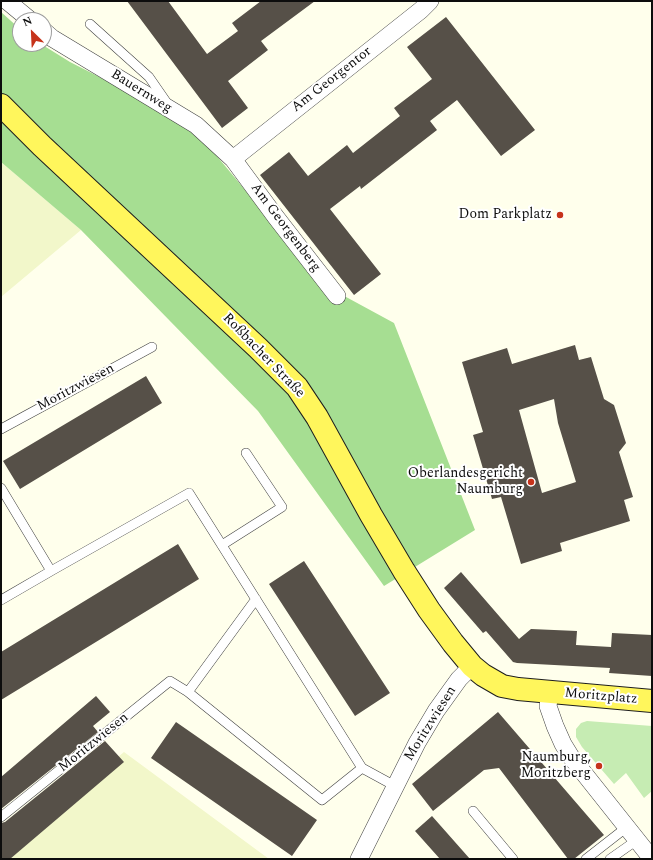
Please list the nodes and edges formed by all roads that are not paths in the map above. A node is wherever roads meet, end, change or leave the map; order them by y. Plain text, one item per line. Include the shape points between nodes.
1 (7, 1) edge
2 (430, 1) edge
3 (20, 12) edge
4 (90, 24) dead end
5 (52, 38) edge
6 (1, 105) edge
7 (172, 111) junction
8 (233, 159) junction
9 (337, 296) dead end
10 (152, 347) dead end
11 (1, 429) edge
12 (246, 453) dead end
13 (1, 488) edge
14 (222, 545) junction
15 (51, 571) junction
16 (1, 600) edge
17 (256, 600) junction
18 (472, 666) junction
19 (188, 692) junction
20 (550, 692) junction
21 (652, 701) edge
22 (362, 768) junction
23 (395, 786) junction
24 (473, 811) dead end
25 (1, 817) edge
26 (632, 833) junction
27 (359, 859) edge
28 (513, 859) edge
29 (586, 859) edge
30 (610, 859) edge
31 (652, 859) edge

1 - 3 street
2 - 8 street, Am Georgentor
4 - 7 lane via 149,77
5 - 7 street, Bauernweg
6 - 18 main road, Roßbacher Straße via 297,387 429,610
7 - 8 street, Bauernweg via 196,125
8 - 9 street, Am Georgenberg
10 - 11 lane, Moritzwiesen
12 - 14 lane via 282,507
13 - 15 lane
14 - 15 lane via 189,493
14 - 17 lane
15 - 16 lane
17 - 19 lane
17 - 22 lane
18 - 20 main road, Roßbacher Straße via 483,676 502,686
18 - 23 street, Moritzwiesen via 459,679 436,712
19 - 22 lane, Moritzwiesen via 322,800
19 - 25 lane, Moritzwiesen via 170,681
20 - 21 main road, Moritzplatz
20 - 26 street via 548,706 563,744
22 - 23 lane
23 - 27 street, Moritzwiesen
24 - 28 lane
26 - 29 lane
26 - 30 lane
26 - 31 street

